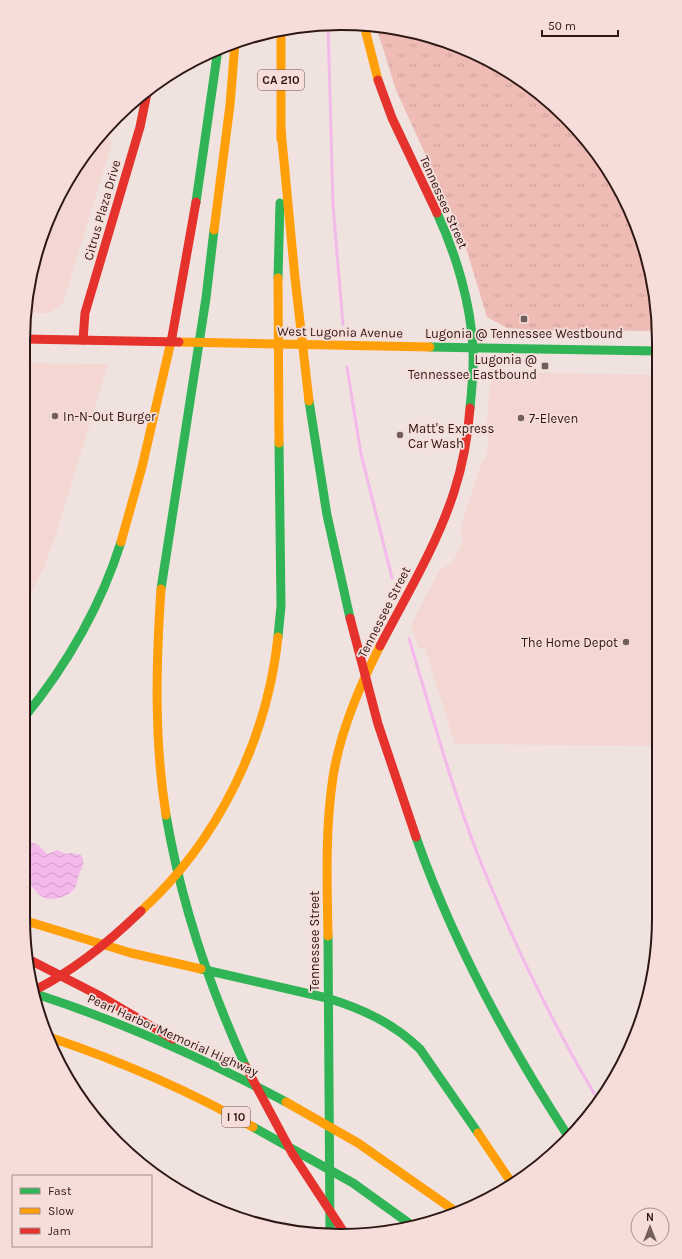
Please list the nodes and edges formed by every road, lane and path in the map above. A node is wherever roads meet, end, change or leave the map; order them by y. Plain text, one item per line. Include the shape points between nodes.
1 (366, 31) edge
2 (281, 36) edge
3 (234, 49) edge
4 (217, 56) edge
5 (146, 99) edge
6 (281, 130) junction
7 (30, 339) edge
8 (83, 340) junction
9 (473, 348) junction
10 (652, 351) edge
11 (30, 711) edge
12 (30, 922) edge
13 (33, 962) edge
14 (38, 988) edge
15 (40, 995) edge
16 (327, 998) junction
17 (55, 1040) edge
18 (228, 1071) junction
19 (566, 1133) edge
20 (509, 1180) edge
21 (451, 1208) edge
22 (407, 1222) edge
23 (330, 1228) edge
24 (340, 1229) edge

1 - 9 main road, Tennessee Street via 376,73 392,118 454,255 465,296
2 - 6 main road, CA 210
3 - 24 main road via 206,298 161,586 158,677 162,776 180,884 207,974 227,1026 275,1126 317,1196
4 - 11 main road via 181,298 161,392 128,522 92,618 69,660
5 - 8 main road, Citrus Plaza Drive via 140,127 85,313
6 - 14 main road via 277,307 281,606 277,652 261,721 247,759 213,827 191,859 136,918 74,968
6 - 19 main road via 297,304 323,493 345,603 385,749 426,867 457,941 498,1023 534,1086
7 - 8 main road, West Lugonia Avenue
8 - 9 main road, West Lugonia Avenue
9 - 10 main road, West Lugonia Avenue
9 - 16 main road, Tennessee Street via 469,426 462,469 435,539 373,660 345,728 337,758 328,808
12 - 16 main road via 131,953
13 - 18 main road via 102,997
15 - 18 main road, Pearl Harbor Memorial Highway via 94,1014
16 - 20 main road via 363,1009 406,1034 420,1049
16 - 23 main road, Tennessee Street
17 - 22 main road, I 10 via 85,1049 156,1078 223,1110 353,1183
18 - 21 main road, Pearl Harbor Memorial Highway via 358,1143

